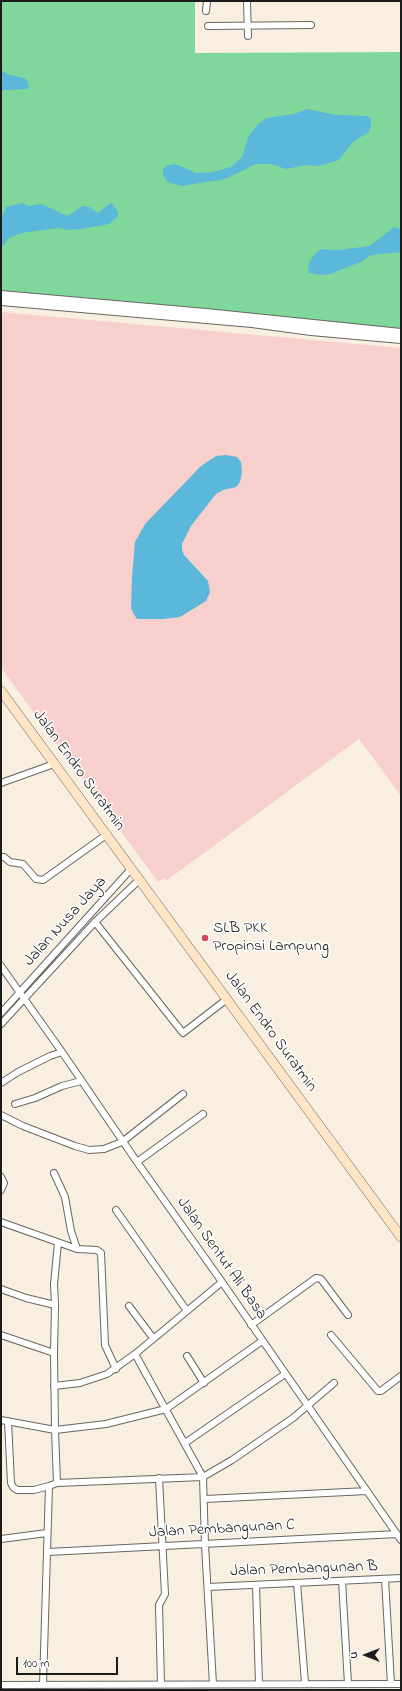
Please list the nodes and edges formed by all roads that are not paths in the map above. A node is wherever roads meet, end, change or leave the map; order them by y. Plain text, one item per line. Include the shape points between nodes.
1 (207, 1) edge
2 (247, 1) edge
3 (206, 11) dead end
4 (311, 25) dead end
5 (208, 26) dead end
6 (248, 26) junction
7 (248, 36) dead end
8 (1, 295) edge
9 (1, 301) edge
10 (401, 333) edge
11 (401, 339) edge
12 (1, 691) edge
13 (54, 764) junction
14 (1, 783) edge
15 (106, 835) junction
16 (1, 857) edge
17 (131, 869) junction
18 (139, 880) junction
19 (95, 922) junction
20 (1, 966) edge
21 (19, 993) junction
22 (25, 999) junction
23 (227, 999) junction
24 (1, 1013) edge
25 (1, 1024) edge
26 (62, 1052) junction
27 (81, 1081) junction
28 (1, 1083) edge
29 (183, 1094) dead end
30 (15, 1104) dead end
31 (204, 1114) dead end
32 (1, 1115) edge
33 (122, 1142) junction
34 (137, 1162) junction
35 (54, 1173) dead end
36 (1, 1177) edge
37 (1, 1190) edge
38 (116, 1210) dead end
39 (1, 1222) edge
40 (401, 1237) edge
41 (58, 1243) junction
42 (77, 1249) junction
43 (222, 1282) junction
44 (1, 1289) edge
45 (56, 1305) junction
46 (129, 1306) dead end
47 (187, 1311) junction
48 (348, 1314) dead end
49 (251, 1325) junction
50 (1, 1334) edge
51 (331, 1335) dead end
52 (153, 1338) junction
53 (262, 1341) junction
54 (54, 1353) junction
55 (134, 1354) junction
56 (187, 1356) dead end
57 (116, 1368) junction
58 (286, 1374) junction
59 (400, 1379) edge
60 (204, 1383) junction
61 (334, 1383) dead end
62 (54, 1386) junction
63 (308, 1406) junction
64 (166, 1409) junction
65 (4, 1421) edge
66 (55, 1430) junction
67 (185, 1444) junction
68 (204, 1476) junction
69 (159, 1478) junction
70 (58, 1483) junction
71 (49, 1486) junction
72 (367, 1491) junction
73 (205, 1499) junction
74 (47, 1533) junction
75 (397, 1534) junction
76 (1, 1539) edge
77 (401, 1540) edge
78 (205, 1545) junction
79 (162, 1546) junction
80 (48, 1552) junction
81 (401, 1578) edge
82 (384, 1579) junction
83 (342, 1581) junction
84 (297, 1583) junction
85 (256, 1585) junction
86 (208, 1587) junction
87 (305, 1683) junction
88 (161, 1684) junction
89 (214, 1684) junction
90 (259, 1684) junction
91 (348, 1684) junction
92 (391, 1684) junction
93 (401, 1684) edge
94 (1, 1685) edge
95 (43, 1685) junction
96 (154, 1687) edge
97 (333, 1687) edge

1 - 3 street
2 - 6 street
4 - 6 street
5 - 6 street
6 - 7 street
8 - 10 street
9 - 11 street
12 - 13 main road, Jalan Endro Suratmin
13 - 14 street
13 - 15 main road, Jalan Endro Suratmin
15 - 16 street via 43,880 36,879 23,864 10,862
15 - 17 main road, Jalan Endro Suratmin
17 - 18 main road, Jalan Endro Suratmin
17 - 21 street, Jalan Nusa Jaya
18 - 19 street, Jalan Nusa Jaya
18 - 23 main road, Jalan Endro Suratmin
19 - 22 street, Jalan Nusa Jaya
19 - 23 street via 182,1032
20 - 21 street, Jalan Sentut Ali Basa
21 - 22 street, Jalan Sentut Ali Basa
21 - 24 street, Jalan Nusa Jaya
22 - 25 street, Jalan Nusa Jaya
22 - 26 street, Jalan Sentut Ali Basa
23 - 40 main road, Jalan Endro Suratmin
26 - 27 street, Jalan Sentut Ali Basa
26 - 28 street via 18,1072
27 - 30 street
27 - 33 street, Jalan Sentut Ali Basa
29 - 33 street
31 - 34 street
32 - 33 street via 23,1126 89,1150 104,1149
33 - 34 street, Jalan Sentut Ali Basa
34 - 43 street, Jalan Sentut Ali Basa
35 - 42 street via 65,1197 71,1232
36 - 37 street via 4,1183
38 - 47 street
39 - 41 street
41 - 42 street
41 - 45 street via 54,1284
42 - 57 street via 97,1250 101,1253 105,1345
43 - 47 street
43 - 49 street, Jalan Sentut Ali Basa
44 - 45 street
45 - 54 street
46 - 52 street
47 - 52 street
48 - 49 street via 321,1279 316,1278
49 - 53 street, Jalan Sentut Ali Basa
50 - 54 street
51 - 59 street via 378,1391
52 - 55 street
53 - 58 street, Jalan Sentut Ali Basa
53 - 60 street
54 - 62 street
55 - 57 street
55 - 64 street
56 - 60 street
57 - 62 street via 97,1379
58 - 63 street, Jalan Sentut Ali Basa
58 - 67 street
60 - 64 street
61 - 63 street
62 - 66 street
63 - 68 street via 232,1460
63 - 72 street, Jalan Sentut Ali Basa
64 - 66 street via 106,1424
64 - 67 street
65 - 66 street
65 - 71 street via 13,1487 17,1490 34,1490
66 - 70 street
67 - 68 street
68 - 69 street
68 - 73 street
69 - 70 street
69 - 79 street
70 - 71 street
71 - 74 street
72 - 73 street
72 - 75 street, Jalan Sentut Ali Basa
73 - 78 street
74 - 76 street
74 - 80 street
75 - 77 street, Jalan Sentut Ali Basa
75 - 78 street, Jalan Pembangunan C
78 - 79 street, Jalan Pembangunan C
78 - 86 street
79 - 80 street, Jalan Pembangunan C
79 - 88 street via 165,1594 159,1605
80 - 95 street
81 - 82 street, Jalan Pembangunan B
82 - 83 street, Jalan Pembangunan B
82 - 92 street
83 - 84 street, Jalan Pembangunan B
83 - 91 street
84 - 85 street, Jalan Pembangunan B
84 - 87 street
85 - 86 street, Jalan Pembangunan B
85 - 90 street
86 - 89 street
87 - 90 street
87 - 97 street
88 - 89 street
88 - 96 street
89 - 90 street
91 - 92 street
91 - 97 street
92 - 93 street
94 - 95 street
95 - 96 street

